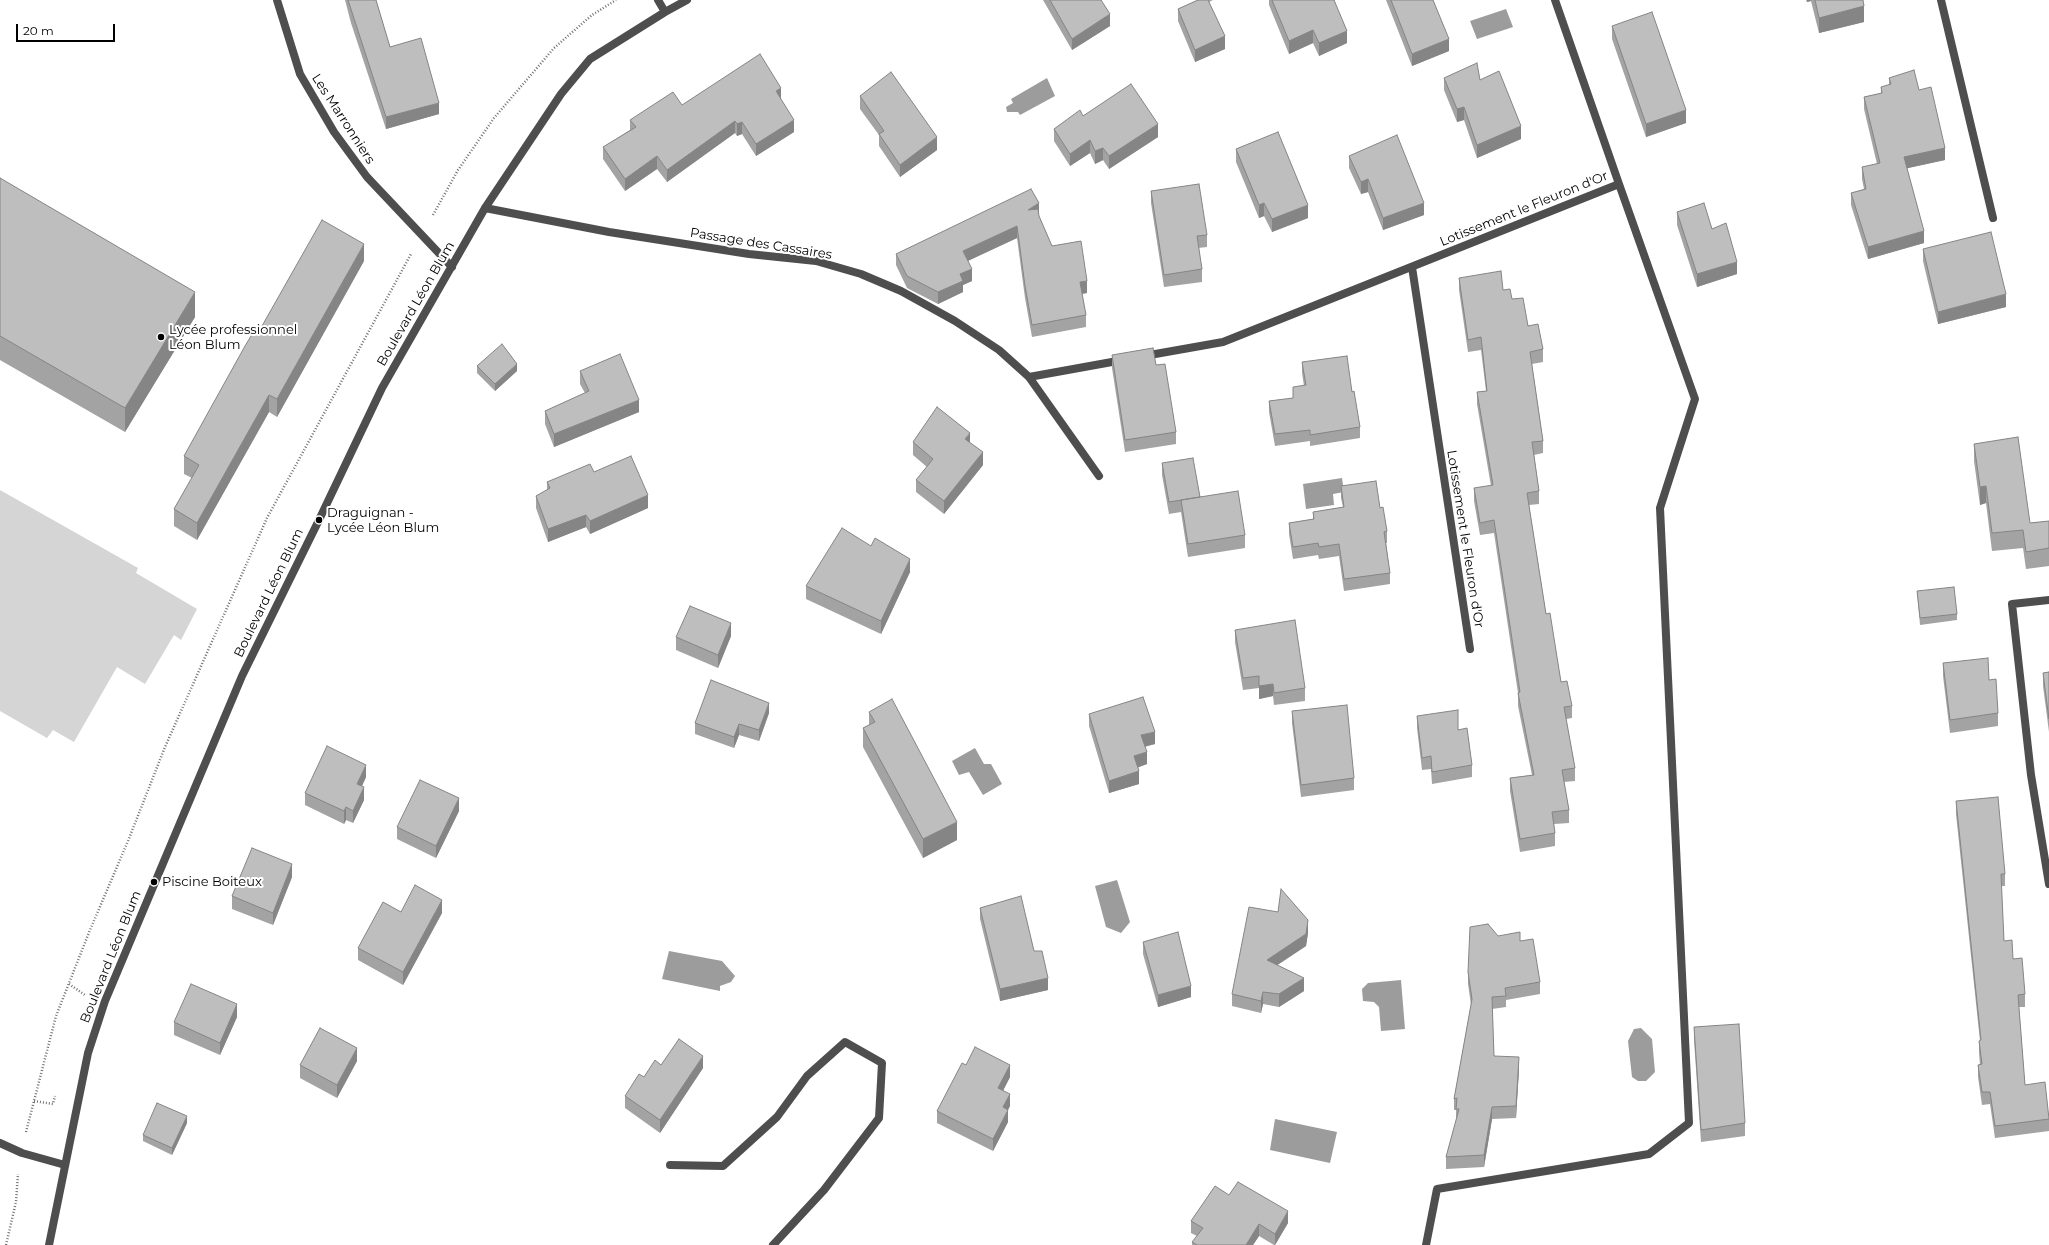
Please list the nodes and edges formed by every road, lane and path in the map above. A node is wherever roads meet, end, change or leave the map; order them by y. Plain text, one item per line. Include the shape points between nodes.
1 (277, 0) edge
2 (616, 0) edge
3 (658, 0) edge
4 (687, 0) edge
5 (1555, 0) edge
6 (1941, 0) edge
7 (665, 12) junction
8 (1619, 184) junction
9 (485, 208) junction
10 (1993, 218) dead end
11 (421, 235) junction
12 (452, 267) junction
13 (1412, 267) junction
14 (1029, 377) junction
15 (1099, 476) dead end
16 (2049, 600) edge
17 (1470, 649) dead end
18 (2049, 884) edge
19 (25, 1136) dead end
20 (0, 1143) edge
21 (65, 1165) junction
22 (670, 1165) dead end
23 (18, 1170) dead end
24 (6, 1245) edge
25 (49, 1245) edge
26 (773, 1245) edge
27 (1426, 1245) edge

1 - 11 street, Les Marronniers via 300,74 334,132 367,177
2 - 11 path via 592,15 554,48 494,118 458,170
3 - 7 street
4 - 7 street, Boulevard Léon Blum
5 - 8 street, Lotissement le Fleuron d'Or
6 - 10 street
7 - 9 street, Boulevard Léon Blum via 590,59 561,94
8 - 13 street, Lotissement le Fleuron d'Or
8 - 27 street via 1695,400 1660,508 1689,1123 1649,1154 1437,1189
9 - 12 street, Boulevard Léon Blum
9 - 14 street, Passage des Cassaires via 609,232 749,254 816,261 861,274 901,291 955,321 999,350
11 - 12 street, Les Marronniers
11 - 19 path via 267,518 165,747 56,1016
12 - 21 street, Boulevard Léon Blum via 382,388 242,676 105,1001 88,1053
13 - 14 street, Lotissement le Fleuron d'Or via 1223,342
13 - 17 street, Lotissement le Fleuron d'Or
14 - 15 street, Passage des Cassaires
16 - 18 street via 2012,604 2031,775
20 - 21 street via 22,1153
21 - 25 street, Boulevard Léon Blum
22 - 26 street via 723,1166 777,1117 807,1076 844,1042 882,1063 879,1118 824,1190
23 - 24 path via 16,1202

